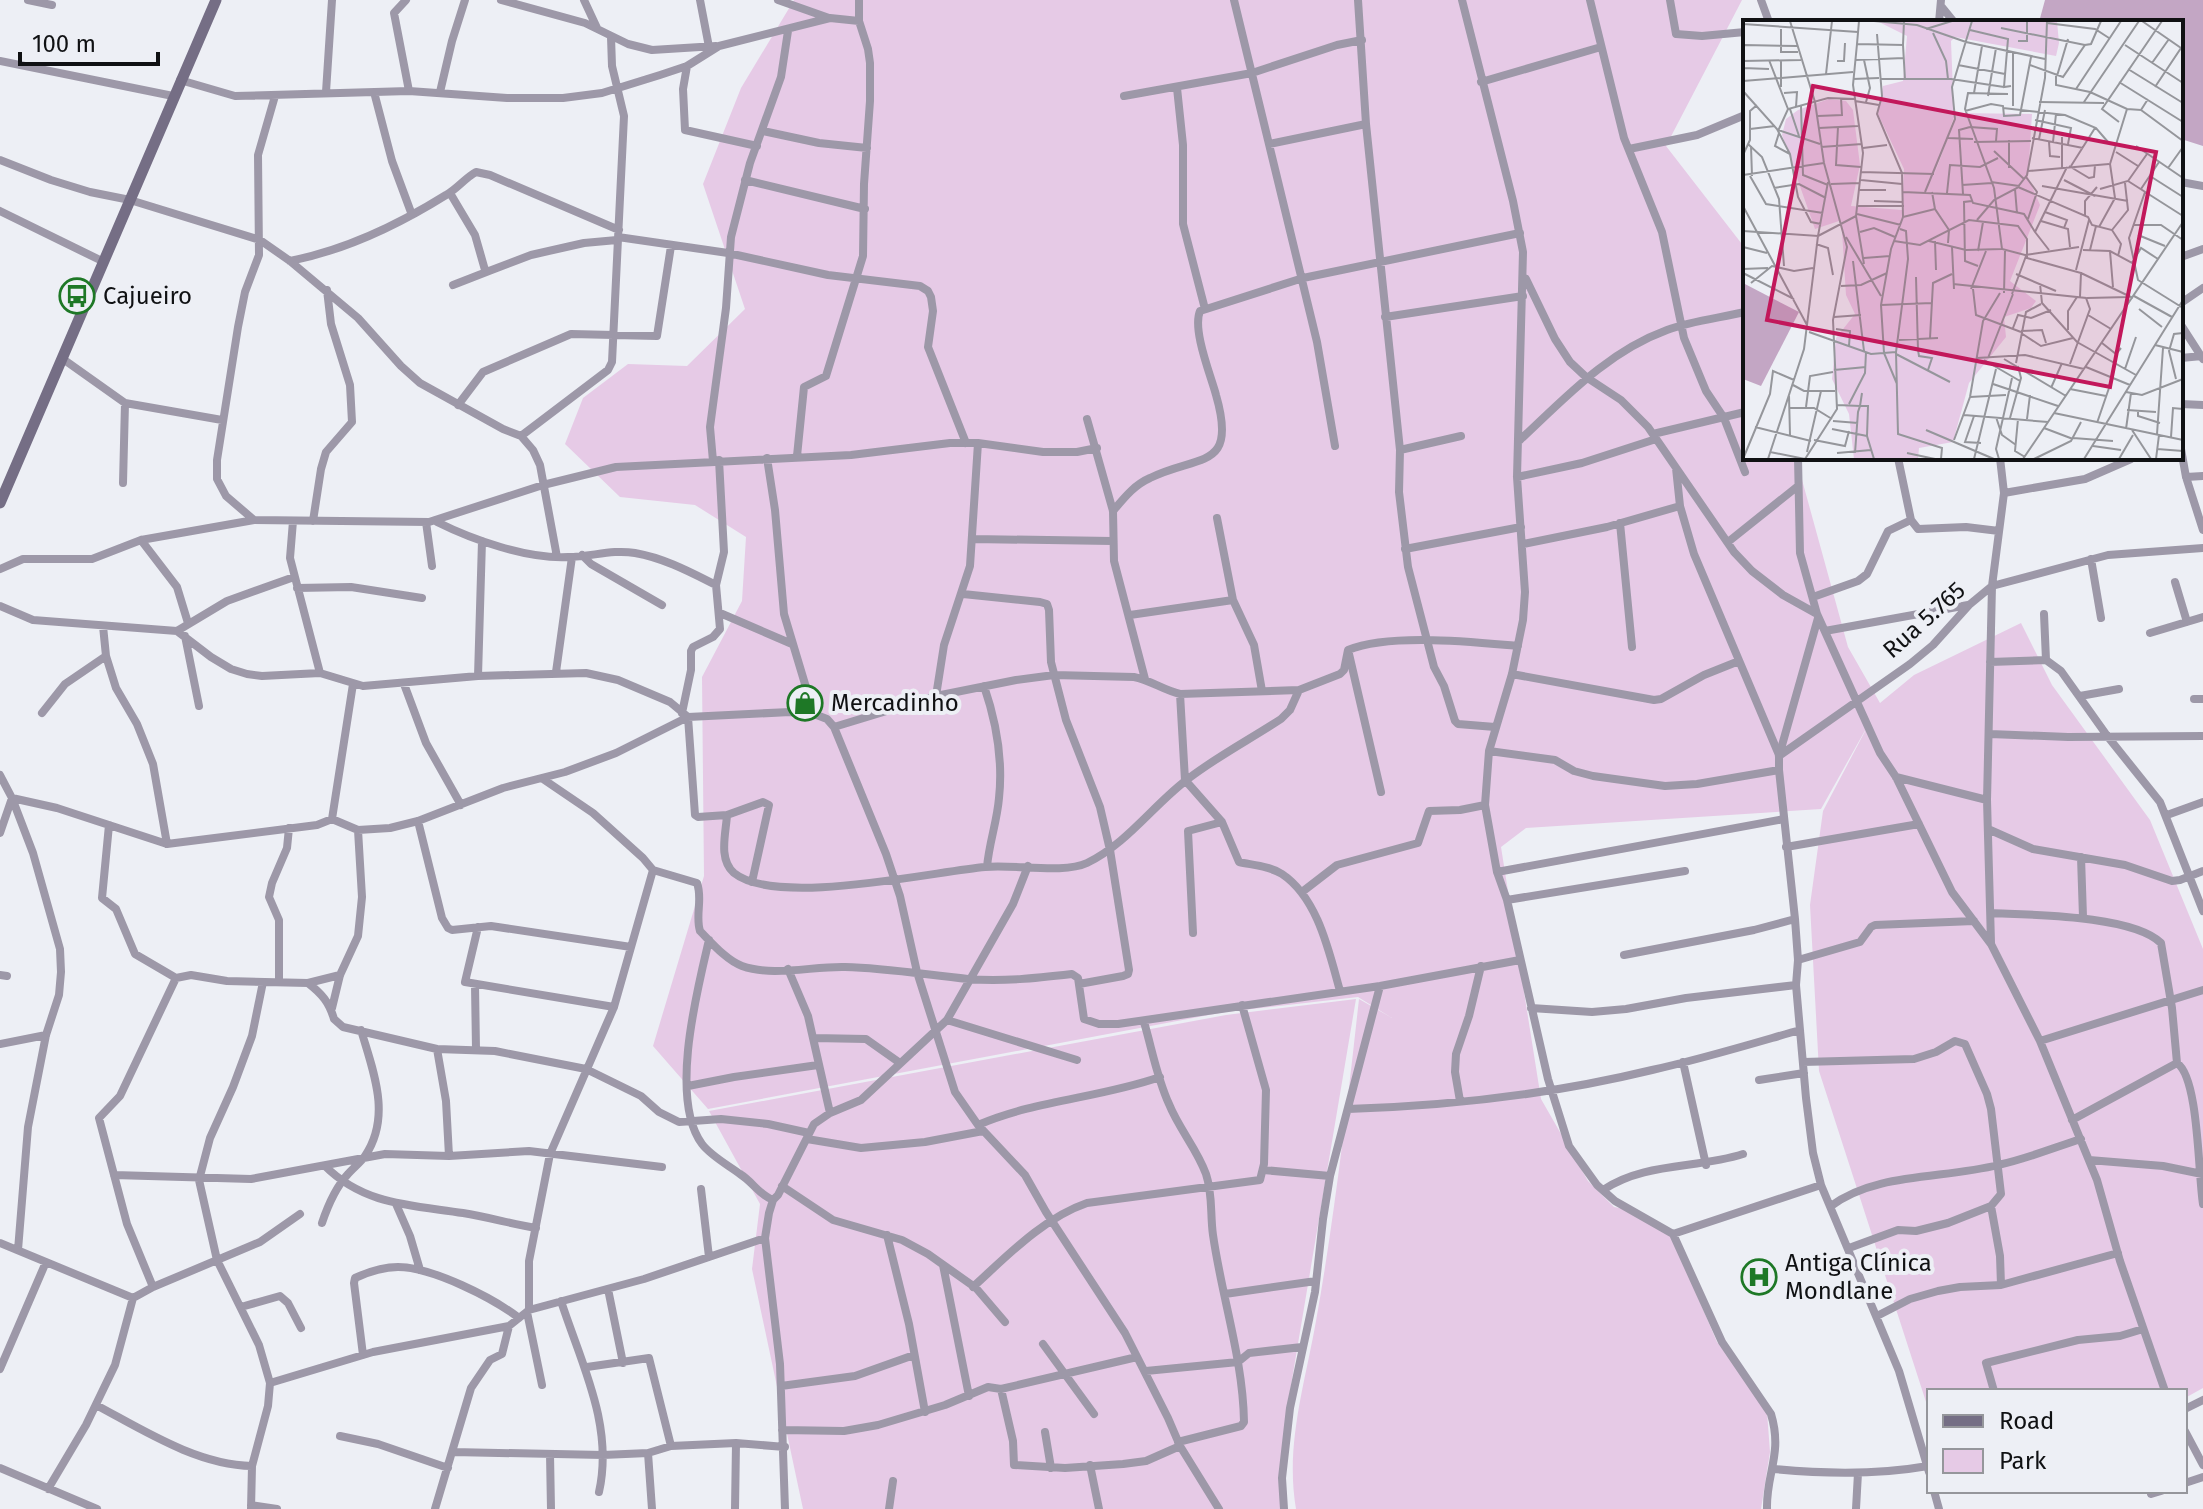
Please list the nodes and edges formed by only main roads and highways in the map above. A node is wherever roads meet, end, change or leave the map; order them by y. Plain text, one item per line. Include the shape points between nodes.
1 (216, 0) edge
2 (0, 503) edge

1 - 2 main road

